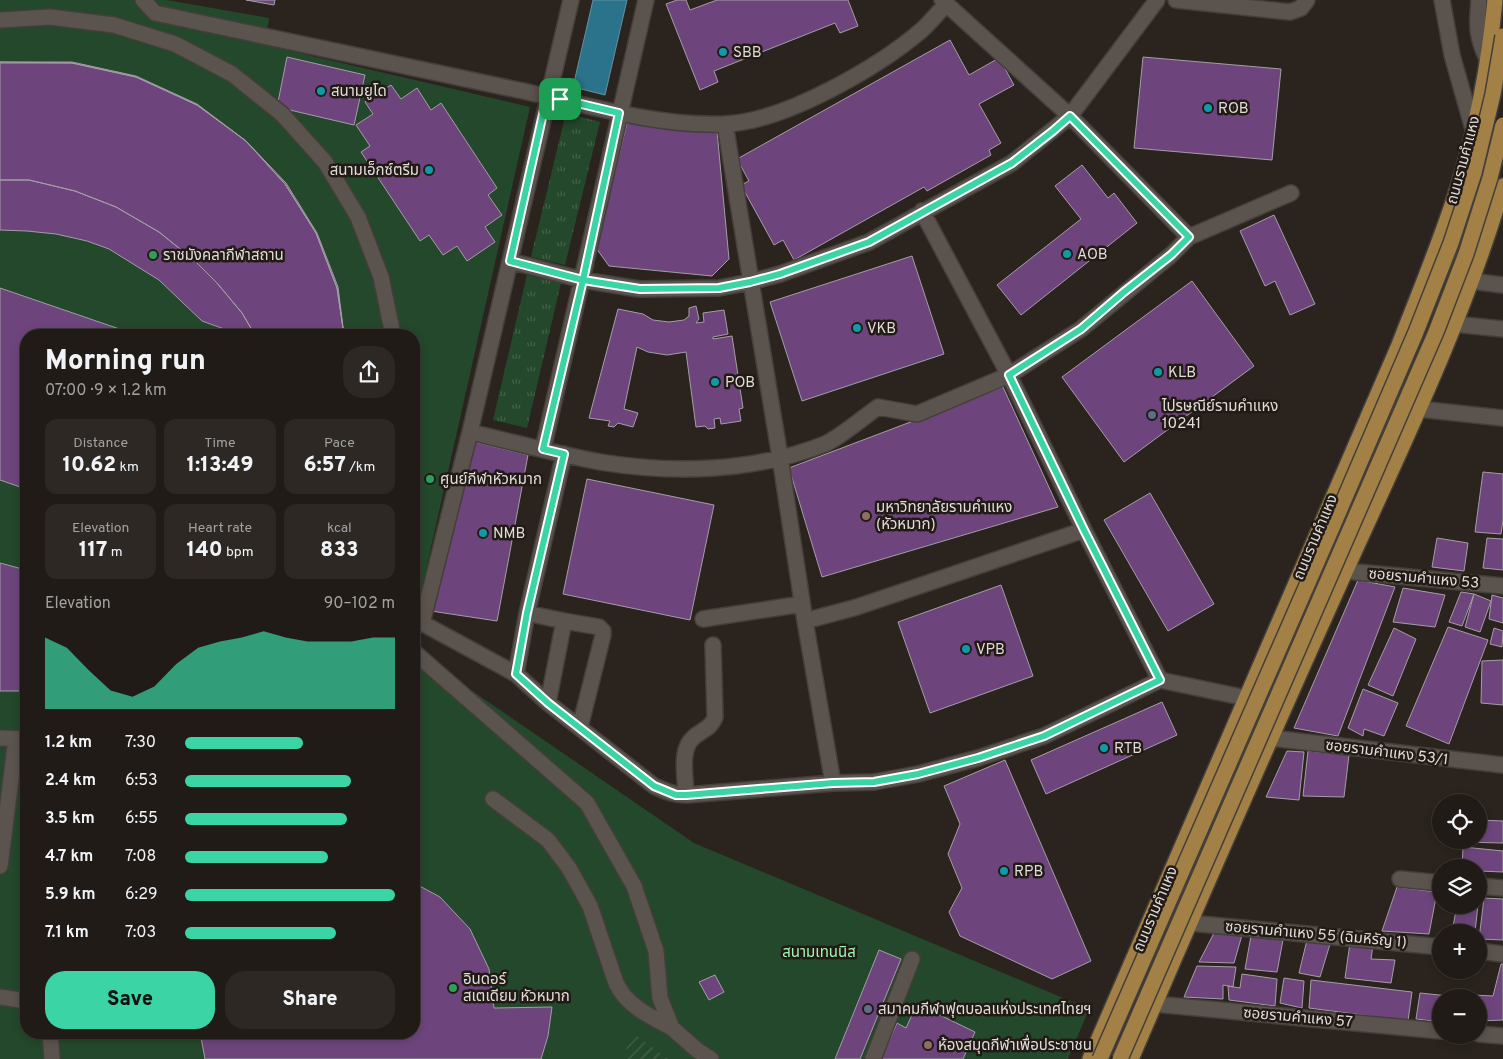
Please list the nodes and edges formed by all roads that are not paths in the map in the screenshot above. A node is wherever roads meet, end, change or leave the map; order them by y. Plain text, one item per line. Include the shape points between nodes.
1 (143, 0) edge
2 (571, 0) edge
3 (646, 0) edge
4 (1157, 0) edge
5 (1176, 0) edge
6 (1307, 0) edge
7 (1442, 0) edge
8 (1479, 0) edge
9 (1495, 0) edge
10 (944, 2) edge
11 (1224, 2) edge
12 (0, 20) edge
13 (1503, 36) edge
14 (1487, 59) junction
15 (547, 96) junction
16 (619, 113) junction
17 (1070, 116) junction
18 (725, 124) junction
19 (1503, 125) edge
20 (1473, 129) junction
21 (1503, 187) edge
22 (1291, 193) dead end
23 (922, 211) junction
24 (1189, 237) junction
25 (510, 261) junction
26 (583, 280) junction
27 (1471, 281) junction
28 (750, 282) junction
29 (1503, 285) edge
30 (1416, 302) junction
31 (1456, 319) junction
32 (391, 329) edge
33 (1503, 329) edge
34 (1399, 345) junction
35 (1440, 357) junction
36 (1009, 375) junction
37 (1419, 409) junction
38 (1503, 418) edge
39 (1366, 420) junction
40 (470, 432) junction
41 (1407, 436) junction
42 (543, 449) junction
43 (564, 454) junction
44 (780, 457) junction
45 (1349, 458) junction
46 (1390, 474) junction
47 (1084, 530) junction
48 (1346, 571) junction
49 (1503, 586) edge
50 (802, 604) junction
51 (527, 613) junction
52 (703, 618) dead end
53 (564, 620) junction
54 (805, 621) junction
55 (713, 645) dead end
56 (420, 657) edge
57 (516, 674) junction
58 (1160, 680) junction
59 (1246, 698) junction
60 (548, 703) junction
61 (580, 728) junction
62 (0, 738) edge
63 (1271, 738) junction
64 (20, 739) edge
65 (20, 745) edge
66 (1503, 765) edge
67 (833, 783) junction
68 (686, 795) junction
69 (493, 799) dead end
70 (0, 866) edge
71 (1400, 879) dead end
72 (1432, 882) edge
73 (1487, 887) edge
74 (1503, 888) edge
75 (1190, 923) junction
76 (1432, 945) edge
77 (1487, 952) edge
78 (1503, 954) edge
79 (912, 959) dead end
80 (0, 997) edge
81 (20, 1000) edge
82 (1154, 1004) junction
83 (672, 1028) junction
84 (1432, 1030) edge
85 (1487, 1035) edge
86 (1503, 1036) edge
87 (51, 1039) edge
88 (696, 1055) edge
89 (52, 1059) edge
90 (711, 1059) edge
91 (872, 1059) edge
92 (1090, 1059) edge
93 (1100, 1059) edge
94 (1120, 1059) edge
95 (1131, 1059) edge

1 - 15 street via 155,13
2 - 15 street
3 - 16 street
4 - 17 street
5 - 11 street
6 - 11 street via 1301,8 1290,12
7 - 20 street via 1452,55
8 - 14 street via 1477,31
9 - 14 main road, ถนนรามคำแหง
10 - 17 street
10 - 18 street via 924,28 900,48 838,85 776,114
12 - 32 street via 50,17 114,25 175,44 232,74 282,114 325,162 358,217 381,276
13 - 93 main road, ถนนรามคำแหง, bridge via 1474,173 1416,332
14 - 20 main road, ถนนรามคำแหง
15 - 16 street
15 - 25 street
16 - 18 street
16 - 26 street
17 - 23 street via 1012,163
17 - 24 street
18 - 28 street
19 - 94 main road, ถนนรามคำแหง, bridge via 1466,254 1436,332
20 - 30 main road, ถนนรามคำแหง via 1458,187
21 - 27 main road
22 - 24 street
23 - 28 street via 869,242
23 - 36 street
24 - 36 street via 1081,329
25 - 26 street
25 - 40 street
26 - 28 street via 660,290 719,288
26 - 42 street
27 - 29 street
27 - 31 main road
28 - 44 street
30 - 31 main road
30 - 34 main road, ถนนรามคำแหง
31 - 33 street
31 - 35 main road
34 - 35 main road
34 - 39 main road, ถนนรามคำแหง
35 - 37 main road
36 - 44 street via 916,414 878,407 826,443
36 - 47 street
37 - 38 street
37 - 41 main road
39 - 41 main road
39 - 45 main road, ถนนรามคำแหง
40 - 42 street
40 - 57 street via 422,622
41 - 46 main road
42 - 43 street
43 - 44 street via 600,462 670,470 728,467
43 - 51 street
44 - 50 street
45 - 46 main road
45 - 59 main road, ถนนรามคำแหง
46 - 48 main road
47 - 54 street via 857,608
47 - 58 street
48 - 49 street, ซอยรามคำแหง 53
48 - 63 main road
50 - 52 street
50 - 54 street
51 - 53 street
51 - 57 street
53 - 60 street
53 - 61 street via 596,626 603,631
54 - 67 street
55 - 68 street via 715,717 711,726 693,738 687,748
56 - 83 street via 587,803 634,886 656,950 660,998
57 - 60 street
58 - 59 street
58 - 67 street via 1044,736 978,758 874,782
59 - 92 main road, ถนนรามคำแหง
60 - 61 street
61 - 68 street via 654,786 676,795
62 - 64 street
63 - 66 street, ซอยรามคำแหง 53/1
63 - 75 main road
65 - 70 street
67 - 68 street
69 - 83 street via 548,840 569,868 590,906 622,995 641,1011
71 - 72 street
73 - 74 street
75 - 76 street, ซอยรามคำแหง 55 (ฉิมหิรัญ 1)
75 - 82 main road
77 - 78 street
79 - 91 street
80 - 81 street
82 - 84 street, ซอยรามคำแหง 57
82 - 95 main road
83 - 88 street
85 - 86 street
87 - 89 street
88 - 90 street

